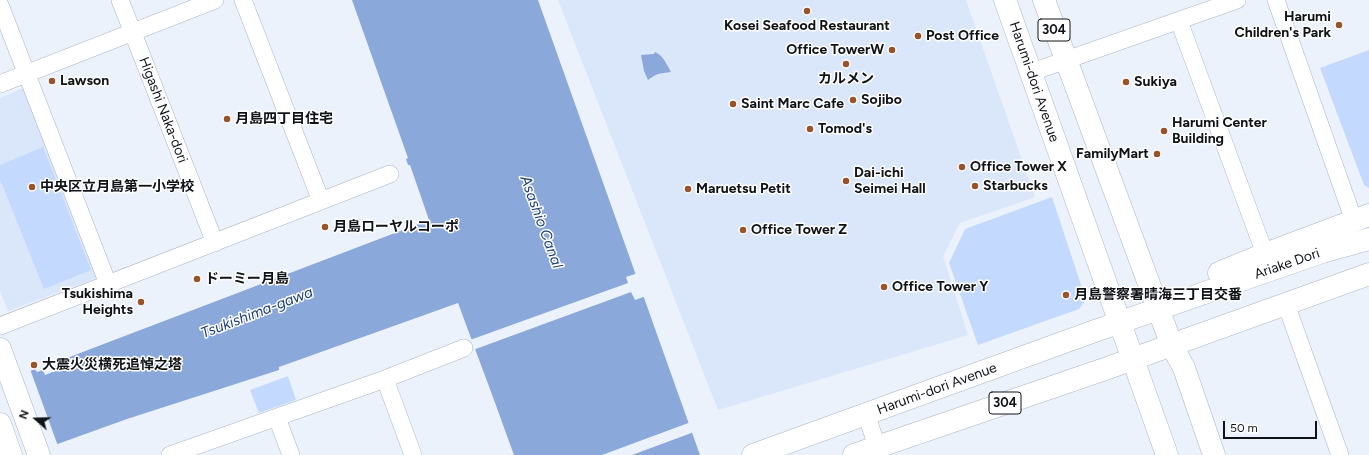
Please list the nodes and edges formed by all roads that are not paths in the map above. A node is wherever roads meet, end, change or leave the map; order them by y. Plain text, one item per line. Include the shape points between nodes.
1 (120, 0) edge
2 (215, 0) edge
3 (243, 0) edge
4 (1005, 0) edge
5 (1044, 0) edge
6 (1237, 0) edge
7 (1276, 0) edge
8 (0, 6) edge
9 (1178, 21) junction
10 (133, 32) junction
11 (1065, 61) junction
12 (1032, 72) junction
13 (26, 74) junction
14 (0, 84) edge
15 (390, 174) dead end
16 (321, 201) junction
17 (1364, 223) edge
18 (1369, 239) edge
19 (215, 242) junction
20 (1322, 252) junction
21 (1265, 254) junction
22 (1369, 274) edge
23 (108, 284) junction
24 (1201, 294) junction
25 (1286, 304) junction
26 (1159, 309) junction
27 (1120, 322) junction
28 (0, 326) edge
29 (1172, 346) junction
30 (464, 348) dead end
31 (0, 349) edge
32 (1133, 359) junction
33 (385, 379) junction
34 (866, 414) junction
35 (277, 418) junction
36 (0, 424) edge
37 (879, 451) edge
38 (11, 455) edge
39 (39, 455) edge
40 (170, 455) edge
41 (291, 455) edge
42 (413, 455) edge
43 (753, 455) edge
44 (854, 455) edge
45 (1167, 455) edge
46 (1214, 455) edge
47 (1340, 455) edge

1 - 10 street, Higashi Naka-dori
2 - 10 street
3 - 16 street
4 - 12 main road, Harumi-dori Avenue / 304
5 - 11 main road, 304
6 - 9 street
7 - 17 street
8 - 13 street
9 - 11 street
9 - 21 street
10 - 13 street
10 - 19 street, Higashi Naka-dori
11 - 12 street
11 - 26 main road, 304
12 - 27 main road, Harumi-dori Avenue / 304
13 - 14 street
13 - 23 street
15 - 16 street
16 - 19 street
17 - 20 main road, Ariake Dori / 304
17 - 21 main road
18 - 20 main road
19 - 23 street
20 - 24 main road, Ariake Dori / 304
21 - 24 main road via 1211,276
22 - 25 main road, 304
23 - 28 street
24 - 26 main road, Ariake Dori / 304
25 - 29 main road, 304
25 - 47 street
26 - 27 main road, Harumi-dori Avenue / 304
26 - 29 main road, 304
27 - 32 main road, Harumi-dori Avenue / 304
27 - 34 main road, Harumi-dori Avenue / 304
29 - 32 main road, 304
29 - 46 main road, 304 via 1184,368
30 - 33 street
31 - 39 main road
32 - 37 main road, 304
32 - 45 main road, 304
33 - 35 street
33 - 42 street
34 - 37 street
34 - 43 main road, Harumi-dori Avenue / 304
35 - 40 street
35 - 41 street
36 - 38 main road
37 - 44 main road, 304

